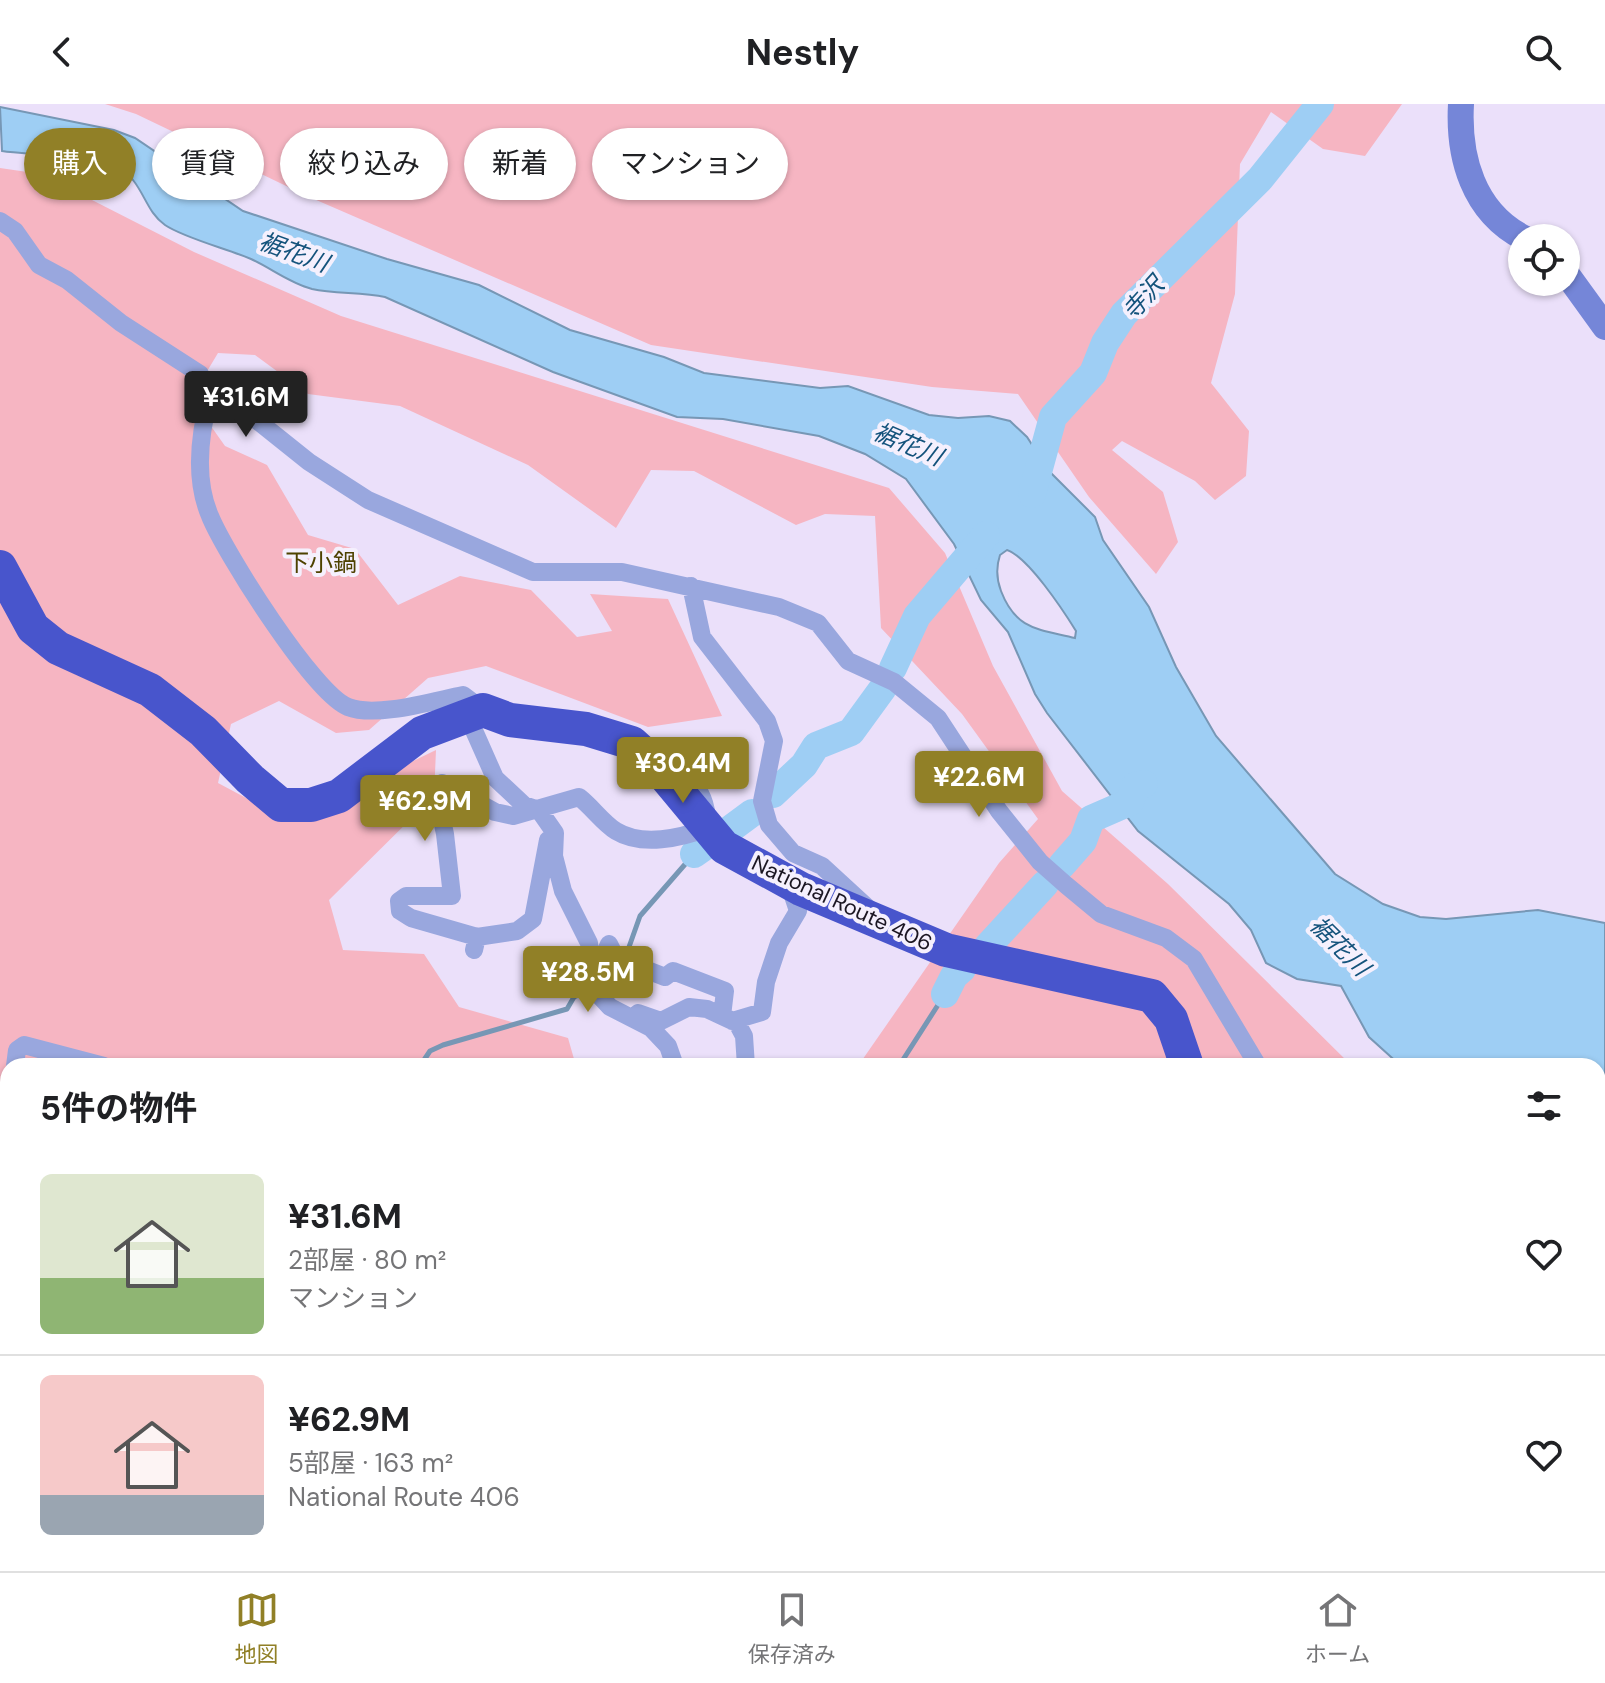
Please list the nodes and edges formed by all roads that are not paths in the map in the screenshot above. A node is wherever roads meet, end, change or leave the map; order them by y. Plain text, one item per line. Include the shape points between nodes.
1 (1461, 104) edge
2 (0, 221) edge
3 (1508, 225) edge
4 (1580, 292) edge
5 (1605, 327) edge
6 (210, 395) junction
7 (0, 567) edge
8 (691, 586) junction
9 (475, 714) junction
10 (685, 773) dead end
11 (539, 810) junction
12 (550, 827) junction
13 (707, 828) junction
14 (789, 882) junction
15 (883, 925) junction
16 (591, 958) junction
17 (624, 1015) junction
18 (727, 1018) junction
19 (16, 1058) edge
20 (74, 1058) edge
21 (672, 1058) edge
22 (745, 1058) edge
23 (1184, 1058) edge
24 (1253, 1058) edge

1 - 3 street via 1466,169 1487,207
2 - 6 street via 15,231 39,265 200,374
4 - 5 street
6 - 8 street via 234,402 309,462 368,500 533,572 622,572
6 - 9 street via 202,423 200,469 209,514 320,687 350,708 392,709 463,695
7 - 9 highway via 33,628 58,648 150,690 203,731 281,805 311,805 339,796 422,733
8 - 15 street via 702,637 767,721 774,741 762,801 769,825 793,853 822,866
8 - 24 street via 779,607 818,623 848,661 894,682 918,700 938,718 976,781 1040,862 1101,914 1166,938 1194,959
9 - 11 street via 495,778 524,805
9 - 13 highway, National Route 406 via 586,729 632,743
10 - 13 street via 708,809
11 - 12 street
11 - 12 street via 513,816 442,783 435,787 452,896 406,896 399,901 400,911 476,944 517,931 533,919
11 - 13 street via 579,797 616,831 645,840 683,837
12 - 16 street via 563,891
13 - 14 highway, National Route 406 via 724,847
14 - 15 highway, National Route 406
14 - 18 street via 798,911 779,943 762,1012
15 - 23 highway, National Route 406 via 946,950 1152,996 1171,1019
16 - 17 street via 595,991
16 - 18 street via 601,963 609,944 616,958 665,977 673,971 725,991
17 - 18 street via 637,1012 661,1021 689,1007
17 - 21 street via 651,1028
18 - 22 street via 744,1036
19 - 20 street via 24,1045

